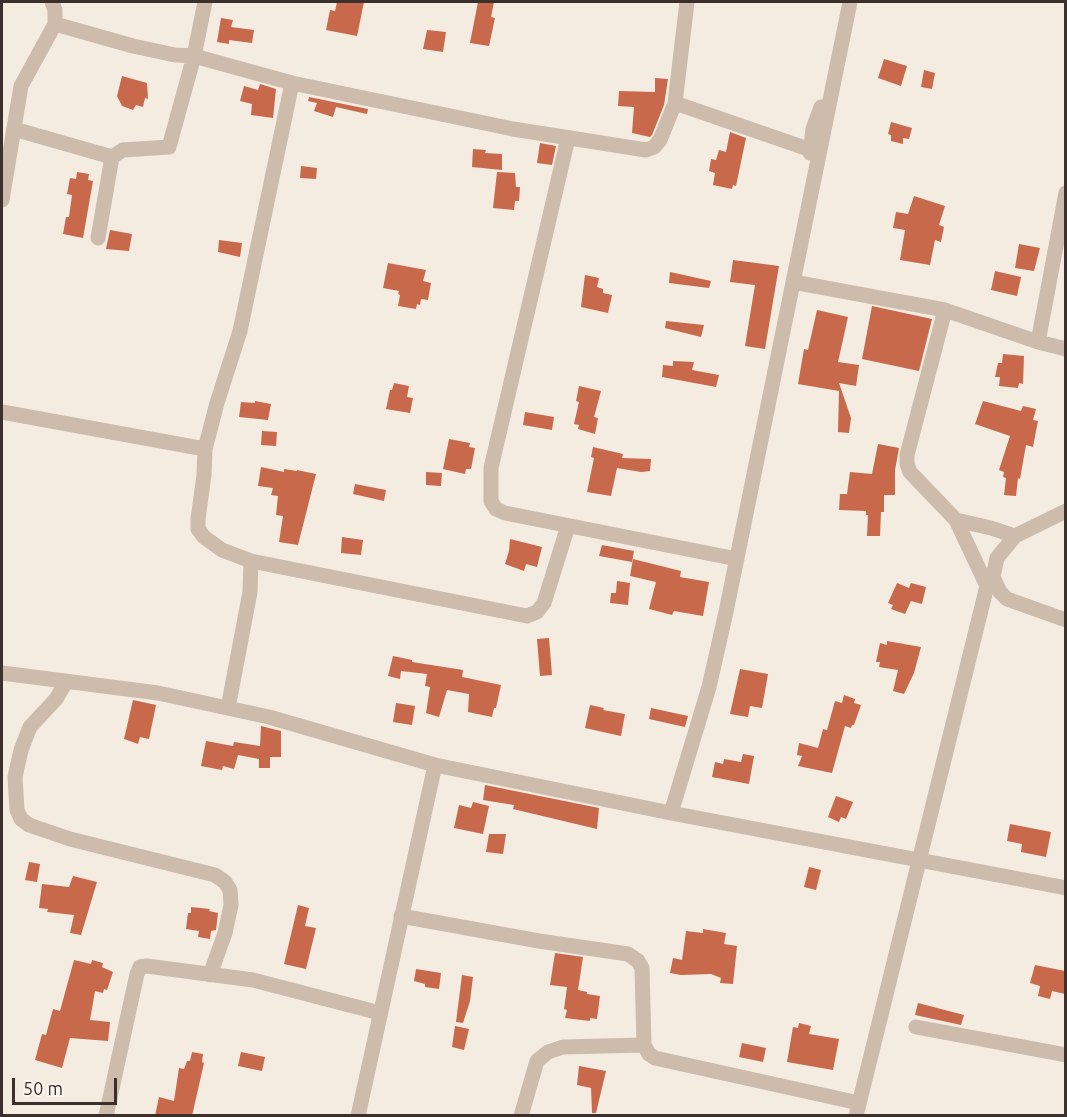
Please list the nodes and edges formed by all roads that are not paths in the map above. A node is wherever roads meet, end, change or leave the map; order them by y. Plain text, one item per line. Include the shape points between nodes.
1 (52, 2) edge
2 (205, 2) edge
3 (687, 2) edge
4 (850, 2) edge
5 (55, 24) junction
6 (194, 56) junction
7 (292, 83) junction
8 (832, 92) junction
9 (675, 103) junction
10 (14, 129) junction
11 (568, 138) junction
12 (811, 150) junction
13 (112, 157) junction
14 (812, 189) junction
15 (1065, 193) edge
16 (2, 200) edge
17 (98, 238) dead end
18 (793, 282) junction
19 (945, 310) junction
20 (1038, 342) junction
21 (1065, 349) edge
22 (2, 412) edge
23 (205, 449) junction
24 (1065, 511) edge
25 (956, 520) junction
26 (568, 526) junction
27 (1016, 537) junction
28 (737, 559) junction
29 (251, 561) junction
30 (990, 582) junction
31 (1065, 620) edge
32 (2, 673) edge
33 (66, 682) junction
34 (228, 708) junction
35 (435, 765) junction
36 (671, 813) junction
37 (918, 859) junction
38 (1065, 888) edge
39 (402, 916) junction
40 (210, 975) junction
41 (380, 1013) junction
42 (916, 1027) dead end
43 (644, 1045) junction
44 (1065, 1055) edge
45 (857, 1109) edge
46 (106, 1116) edge
47 (358, 1116) edge
48 (521, 1116) edge

1 - 5 street
2 - 6 street
3 - 9 street
4 - 8 street
5 - 6 street via 133,46
5 - 10 street via 21,86
6 - 7 street
6 - 13 street via 169,147 123,150
7 - 11 street
7 - 23 street via 240,331
8 - 12 street via 822,104
8 - 14 street
9 - 11 street via 660,140 646,150
9 - 12 street
10 - 13 street
10 - 16 street
11 - 26 street via 491,468 491,501 505,513
12 - 14 street
13 - 17 street
14 - 18 street
15 - 20 street
18 - 19 street
18 - 28 street
19 - 20 street
19 - 25 street via 907,464 910,472
20 - 21 street
22 - 23 street
23 - 29 street via 198,529 222,550
24 - 27 street
25 - 27 street
25 - 30 street
26 - 28 street
26 - 29 street via 544,603 527,616
27 - 30 street via 997,558
28 - 36 street via 709,687
29 - 34 street via 250,592
30 - 31 street via 1007,599
30 - 37 street
32 - 33 street
33 - 34 street via 158,693
33 - 40 street via 30,727 21,750 15,777 21,819 70,839 215,876 225,882 231,905
34 - 35 street
35 - 36 street
35 - 39 street
36 - 37 street
37 - 38 street
37 - 45 street
39 - 41 street
39 - 43 street via 628,954 642,968
40 - 41 street via 253,980
40 - 46 street via 140,968
41 - 47 street
42 - 44 street
43 - 45 street via 655,1058
43 - 48 street via 563,1047 548,1052 537,1061

